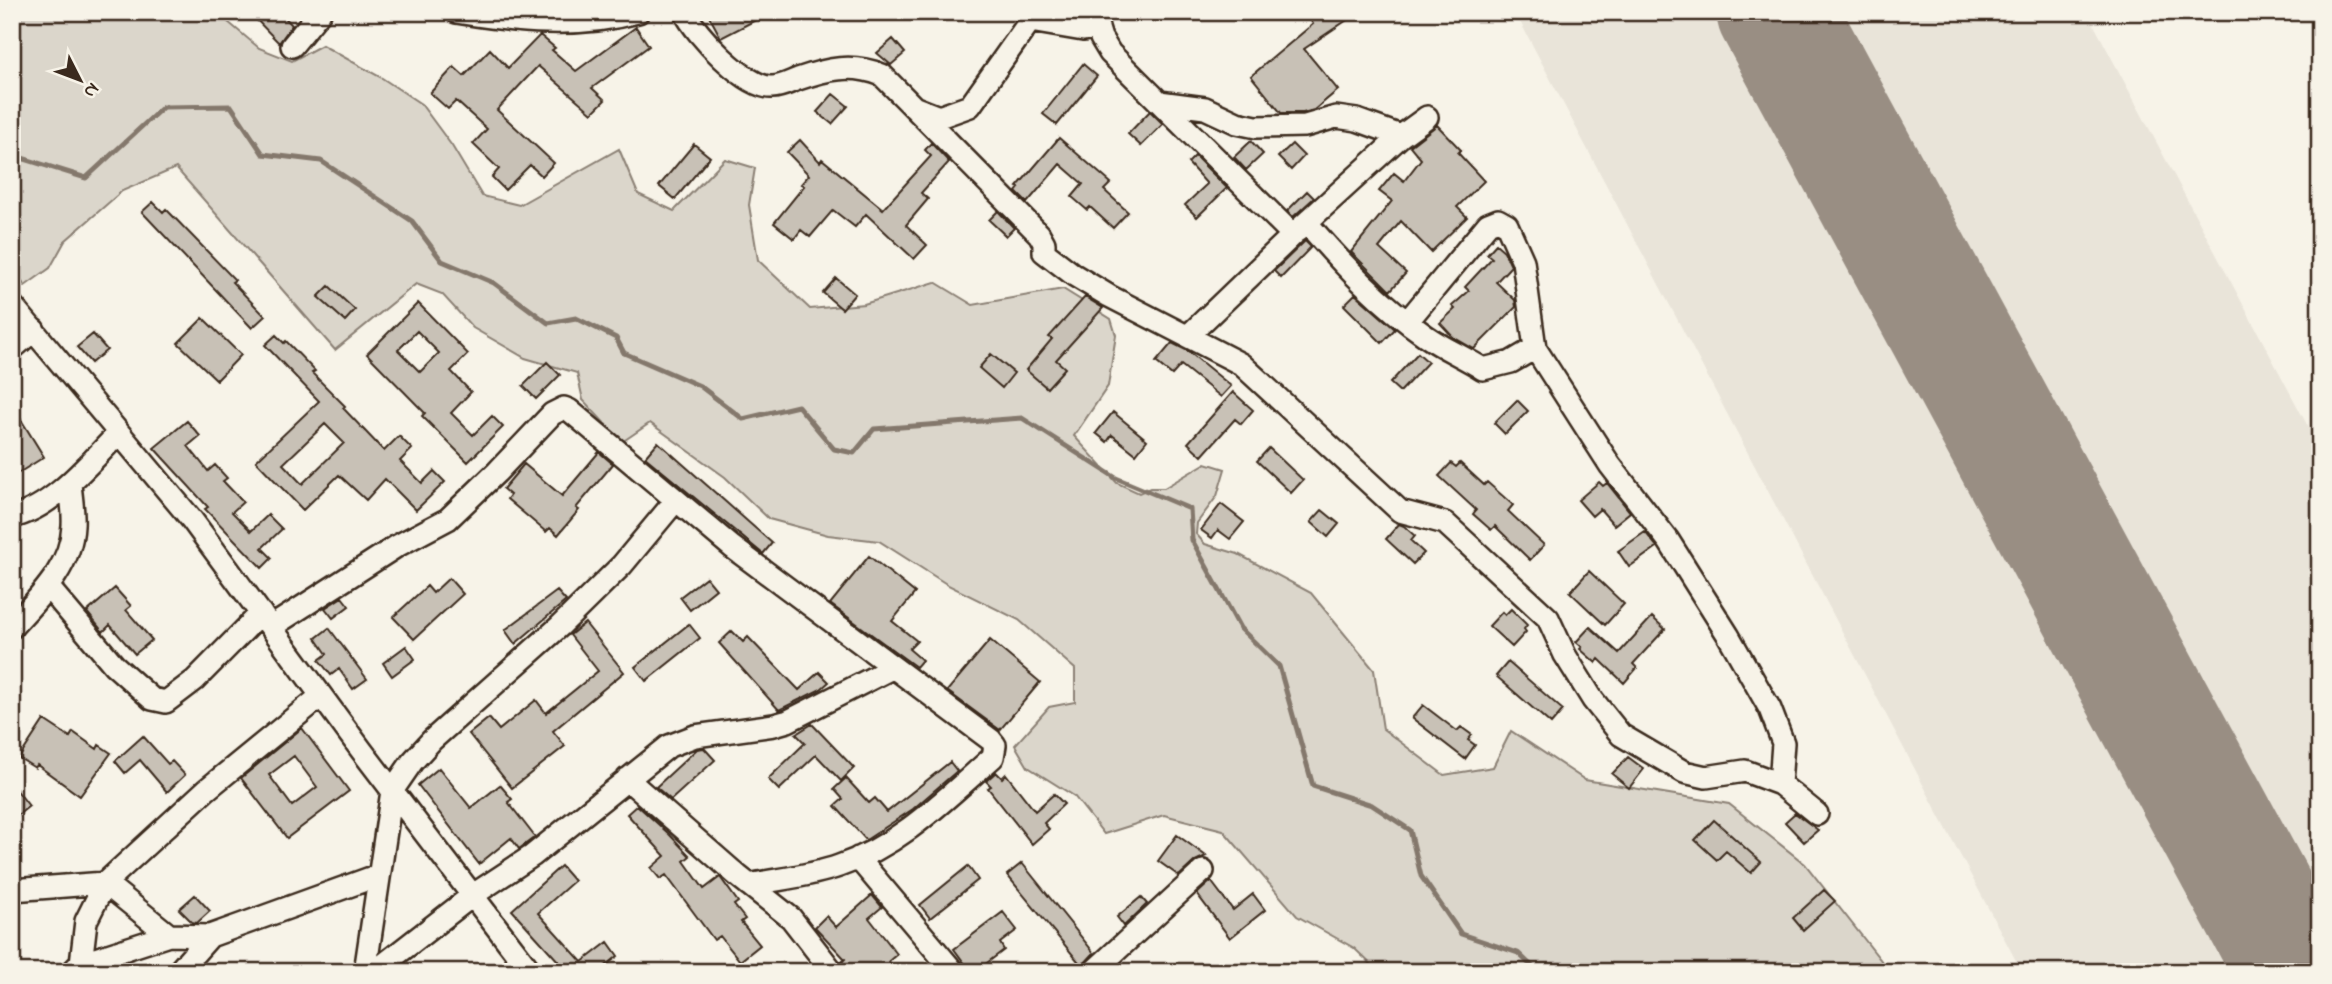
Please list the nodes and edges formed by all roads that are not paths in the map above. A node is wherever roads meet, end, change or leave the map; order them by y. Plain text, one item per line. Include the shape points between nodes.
1 (456, 12) edge
2 (638, 12) edge
3 (685, 12) edge
4 (316, 14) edge
5 (1025, 16) edge
6 (1096, 20) edge
7 (292, 47) dead end
8 (1159, 102) junction
9 (914, 107) junction
10 (1427, 117) dead end
11 (1401, 136) junction
12 (1300, 229) junction
13 (12, 305) edge
14 (1407, 322) junction
15 (34, 330) junction
16 (1189, 335) junction
17 (1535, 348) junction
18 (12, 349) edge
19 (118, 434) junction
20 (70, 483) junction
21 (676, 500) junction
22 (12, 517) edge
23 (49, 589) junction
24 (266, 620) junction
25 (12, 626) edge
26 (892, 667) junction
27 (321, 696) junction
28 (627, 779) junction
29 (1780, 784) junction
30 (392, 791) junction
31 (1817, 814) dead end
32 (858, 858) junction
33 (1203, 871) dead end
34 (379, 875) junction
35 (106, 883) junction
36 (749, 885) junction
37 (12, 890) edge
38 (473, 895) junction
39 (169, 935) junction
40 (210, 936) junction
41 (78, 969) edge
42 (178, 972) edge
43 (365, 972) edge
44 (374, 972) edge
45 (531, 972) edge
46 (833, 972) edge
47 (954, 972) edge
48 (1093, 972) edge

1 - 2 street via 570,24
3 - 9 street via 691,26 718,55 767,88 842,67 860,69 881,75
4 - 7 street
5 - 6 street via 1083,30
5 - 9 street via 970,106 939,117
6 - 8 street via 1110,53
8 - 11 street via 1205,108 1256,127 1305,127 1336,117
8 - 12 street
9 - 16 street via 1038,234 1044,251 1109,296
10 - 11 street
11 - 12 street
12 - 14 street
12 - 16 street
13 - 15 street
14 - 17 street via 1482,369 1511,362
14 - 17 street via 1488,224 1498,220 1507,225 1523,261
15 - 18 street
15 - 19 street
16 - 29 street via 1241,364 1400,511 1445,523 1463,538 1548,618 1565,655 1621,736 1684,772 1706,777 1745,771
17 - 29 street via 1610,465 1668,540 1770,709 1783,743
19 - 20 street
19 - 24 street via 192,520
20 - 22 street via 48,500
20 - 23 street via 71,538
21 - 24 street via 564,408 552,414 448,519
21 - 26 street
21 - 30 street via 622,565 560,626 432,740
23 - 24 street via 114,665 152,699 166,702
23 - 25 street
24 - 27 street
26 - 28 street via 788,721 695,736 670,746
26 - 32 street via 991,740 995,752 929,815
27 - 30 street
27 - 35 street via 206,790
28 - 36 street
28 - 38 street via 532,856
29 - 31 street
30 - 34 street
30 - 38 street
32 - 36 street via 838,867
32 - 47 street
33 - 48 street
34 - 40 street
34 - 43 street
35 - 37 street
35 - 39 street
35 - 41 street via 86,921
36 - 46 street via 791,918
38 - 44 street
38 - 45 street
39 - 40 street
39 - 41 street
40 - 42 street

